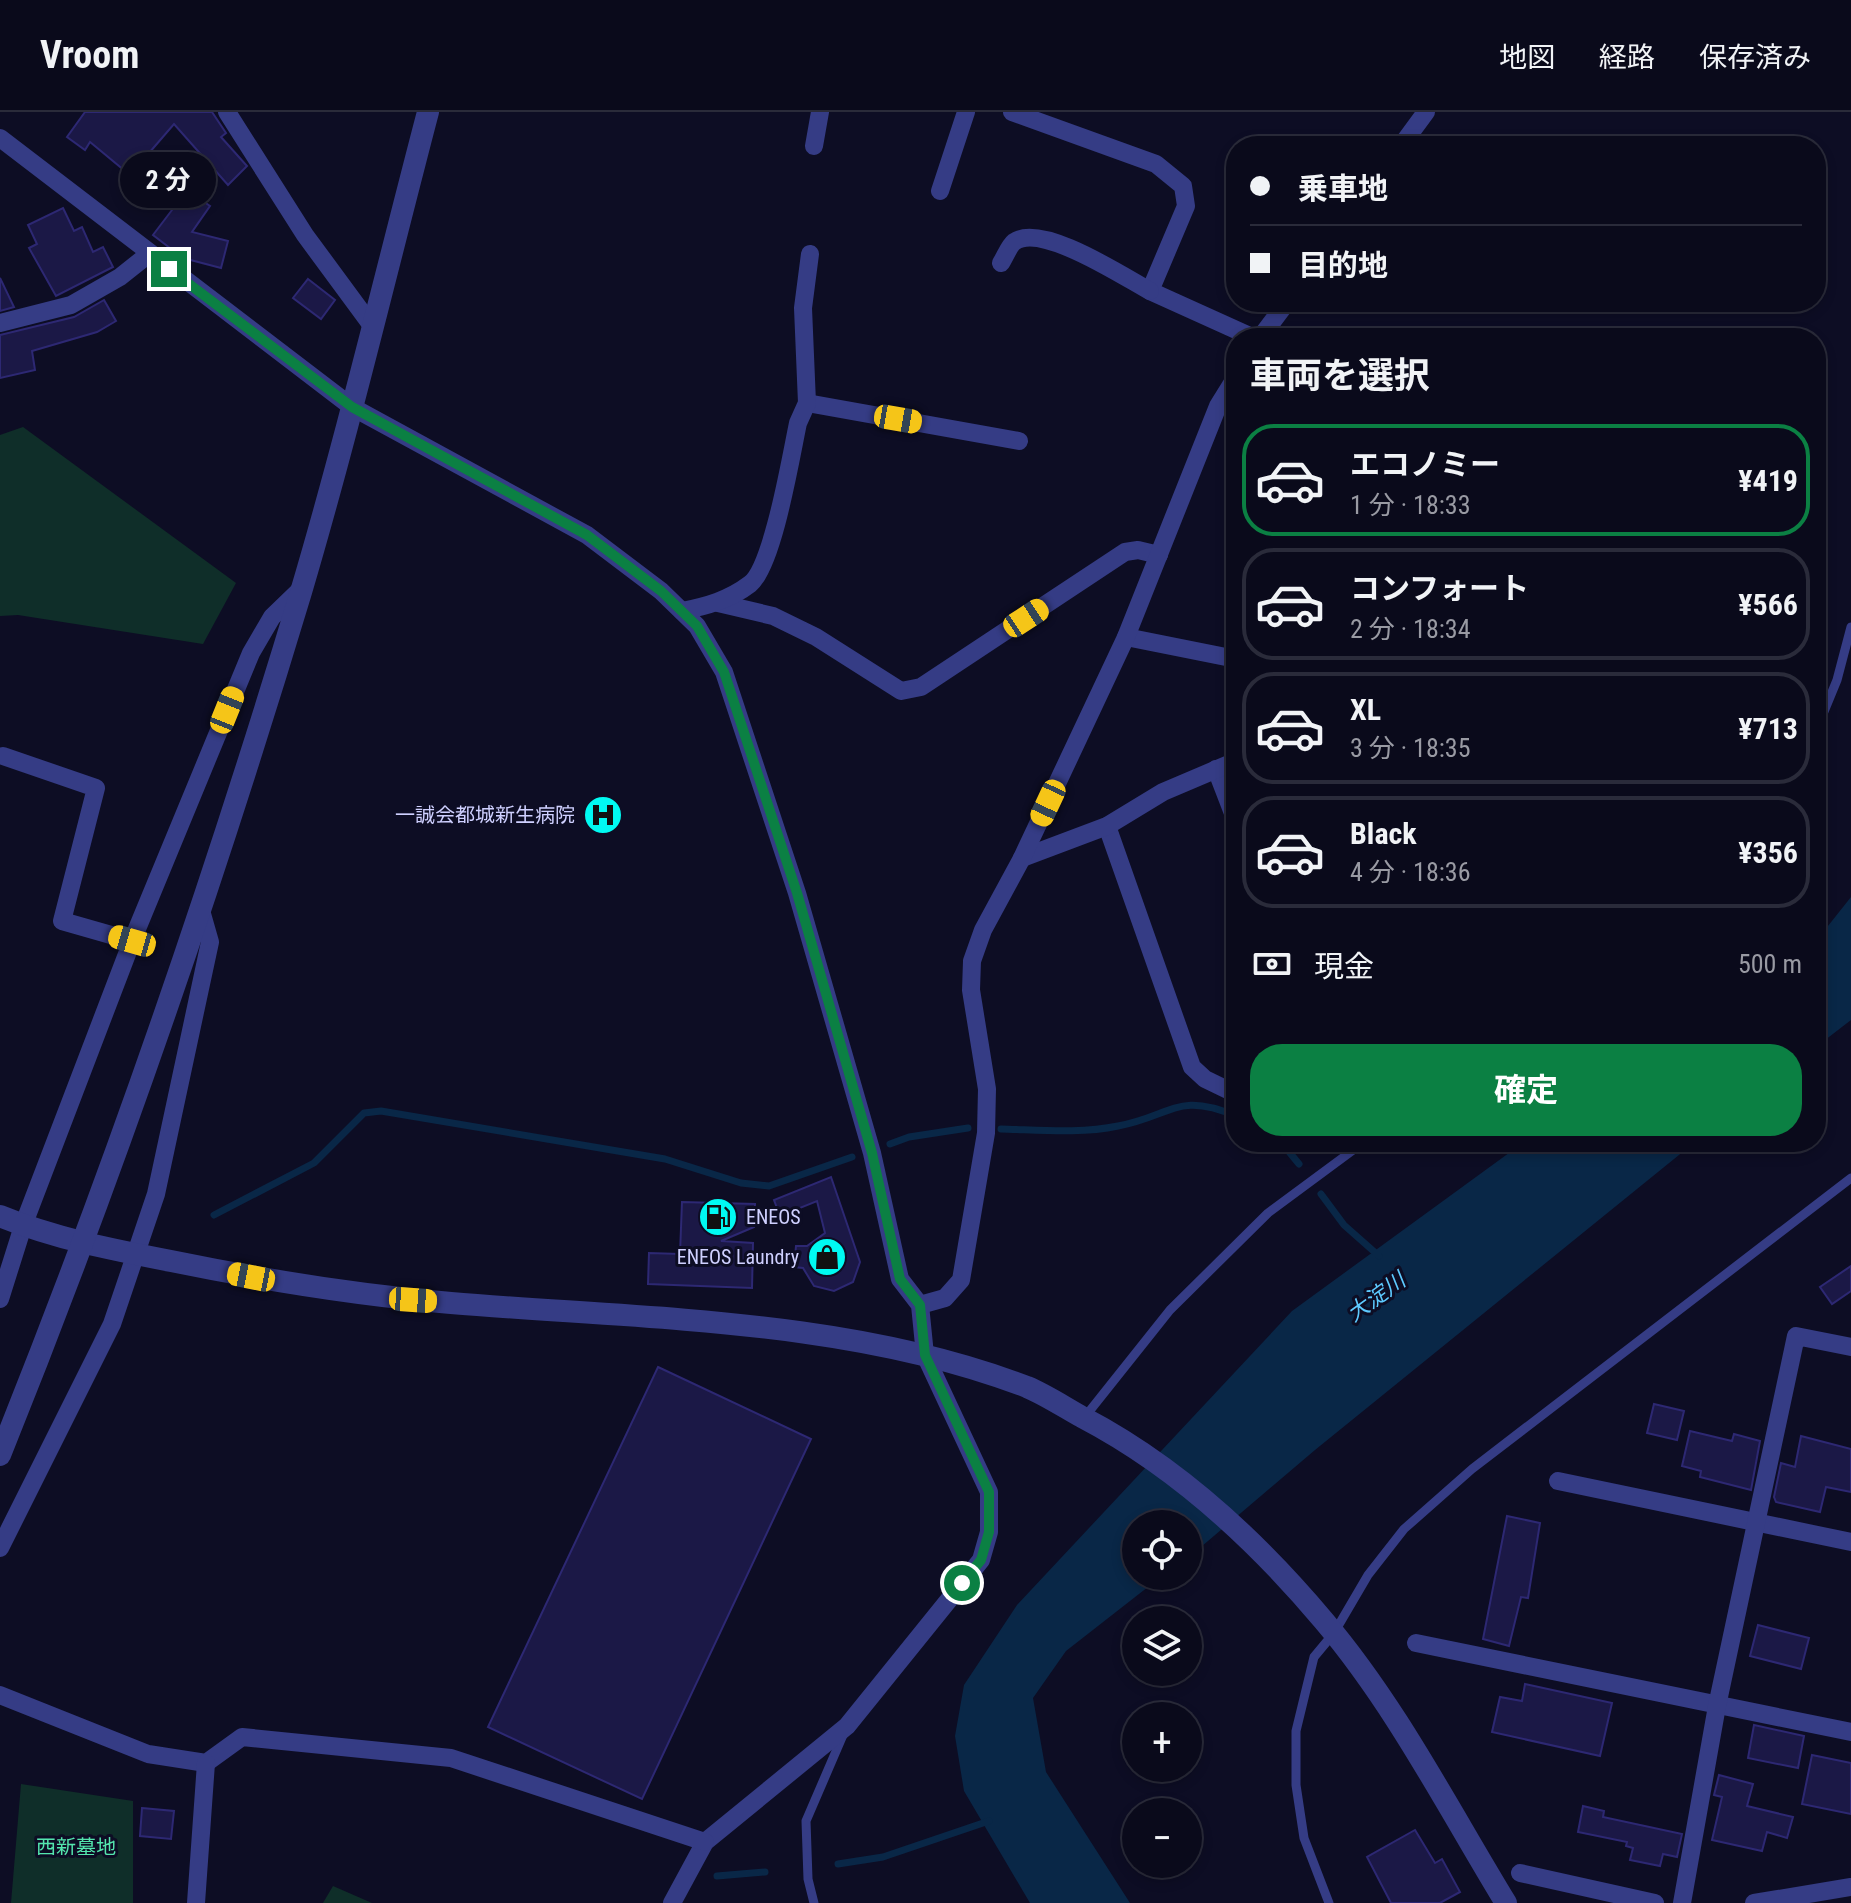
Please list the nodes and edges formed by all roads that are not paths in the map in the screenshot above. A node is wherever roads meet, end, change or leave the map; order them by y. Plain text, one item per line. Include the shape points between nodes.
1 (227, 112) edge
2 (428, 112) edge
3 (820, 112) edge
4 (966, 112) edge
5 (1012, 112) edge
6 (1426, 112) edge
7 (1408, 136) edge
8 (0, 138) edge
9 (814, 146) dead end
10 (940, 191) dead end
11 (149, 254) junction
12 (810, 254) dead end
13 (1001, 263) dead end
14 (1150, 291) junction
15 (0, 323) edge
16 (372, 326) junction
17 (1232, 328) edge
18 (1226, 393) edge
19 (807, 403) junction
20 (352, 407) junction
21 (1019, 441) dead end
22 (1159, 555) junction
23 (301, 589) junction
24 (718, 603) junction
25 (682, 611) junction
26 (1851, 627) edge
27 (1126, 637) junction
28 (1226, 657) edge
29 (1826, 707) edge
30 (3, 756) dead end
31 (1226, 765) edge
32 (1216, 769) junction
33 (1226, 795) edge
34 (1107, 826) junction
35 (1022, 858) junction
36 (200, 907) junction
37 (132, 941) junction
38 (1226, 1089) edge
39 (1350, 1152) edge
40 (1851, 1178) edge
41 (0, 1216) edge
42 (23, 1226) junction
43 (135, 1254) junction
44 (0, 1299) edge
45 (920, 1305) junction
46 (1851, 1347) edge
47 (925, 1355) junction
48 (1092, 1422) junction
49 (0, 1455) edge
50 (1558, 1481) dead end
51 (1755, 1523) junction
52 (1851, 1542) edge
53 (0, 1548) edge
54 (1329, 1627) junction
55 (1416, 1643) dead end
56 (0, 1695) edge
57 (1717, 1706) junction
58 (847, 1726) junction
59 (1851, 1732) edge
60 (206, 1763) junction
61 (705, 1842) junction
62 (1520, 1873) dead end
63 (1851, 1887) edge
64 (196, 1903) edge
65 (672, 1903) edge
66 (814, 1903) edge
67 (1329, 1903) edge
68 (1506, 1903) edge
69 (1655, 1903) edge
70 (1682, 1903) edge
71 (1754, 1903) edge

1 - 16 street via 305,235
2 - 16 street
3 - 9 street
4 - 10 street
5 - 14 street via 1156,164 1183,186 1186,206
6 - 7 street
8 - 11 street
11 - 15 street via 71,305
11 - 20 street
12 - 19 street via 803,308
13 - 14 street via 1013,243 1029,237 1053,240
14 - 17 street
16 - 20 street
18 - 22 street
19 - 21 street
19 - 24 street via 766,561 753,582
20 - 23 street
20 - 25 street via 587,535
22 - 24 street via 1125,552 921,687 901,691 773,616
22 - 27 street
23 - 36 street
23 - 37 street via 272,617 251,653
24 - 25 street
25 - 45 street via 724,672 797,893 872,1153 900,1279
26 - 29 lane
27 - 28 street
27 - 35 street
30 - 37 street via 96,788 62,921
31 - 32 street
32 - 33 street
32 - 34 street via 1163,792
34 - 35 street
34 - 38 street via 1192,1067
35 - 45 street via 972,961 971,990 987,1089 986,1133 961,1280 945,1298
36 - 43 street via 210,942 156,1194
36 - 49 street via 108,1179
37 - 42 street
39 - 48 lane via 1268,1213 1170,1310
40 - 54 lane via 1472,1469 1404,1529
41 - 42 street
42 - 43 street
42 - 44 street
43 - 47 street via 383,1297 782,1330
43 - 53 street via 112,1324
45 - 47 street
46 - 51 street via 1796,1336
47 - 48 street via 1031,1389
47 - 58 street via 989,1492 989,1532 981,1560
48 - 54 street via 1142,1452 1216,1509
50 - 51 street
51 - 52 street
51 - 57 street
54 - 67 lane via 1314,1657 1296,1731 1296,1785 1304,1838
54 - 68 street via 1378,1691
55 - 57 street
56 - 60 street via 148,1754
57 - 59 street
57 - 70 street
58 - 61 street
58 - 66 lane via 806,1821
60 - 61 street via 242,1737 451,1758
60 - 64 street
61 - 65 street
62 - 69 street
63 - 71 street

